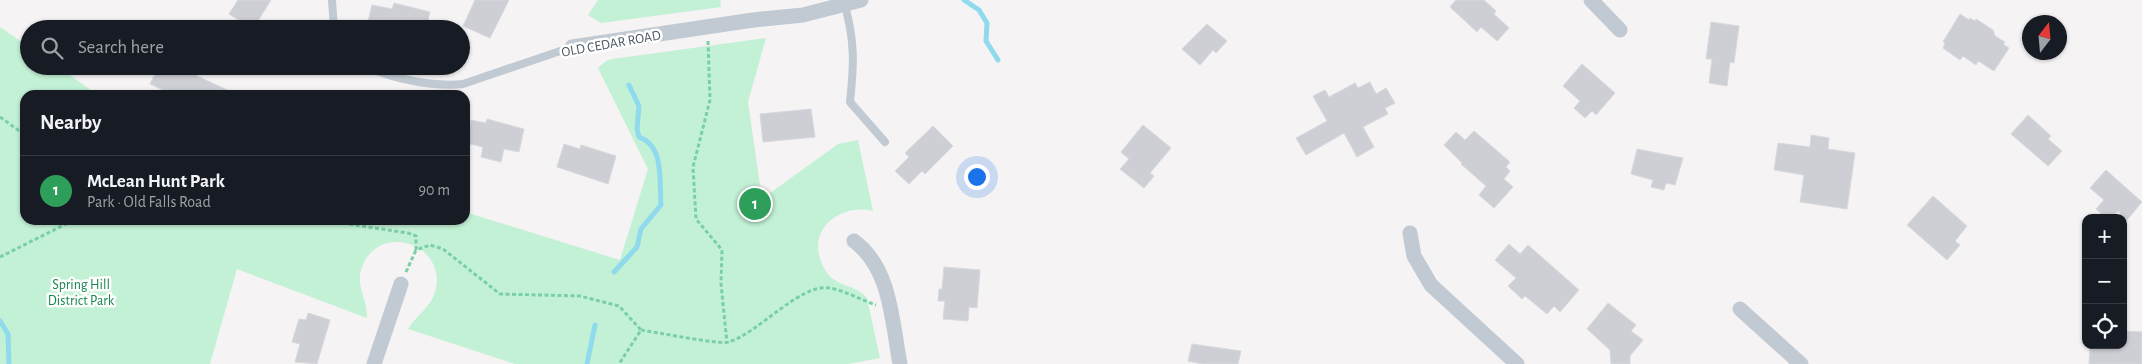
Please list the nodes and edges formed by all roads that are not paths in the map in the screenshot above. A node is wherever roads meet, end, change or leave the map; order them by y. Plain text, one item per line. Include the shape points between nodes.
1 (332, 0) edge
2 (861, 0) edge
3 (1590, 0) edge
4 (845, 6) junction
5 (333, 20) edge
6 (1620, 30) dead end
7 (572, 47) joint
8 (392, 75) edge
9 (885, 142) dead end
10 (1410, 234) dead end
11 (854, 241) dead end
12 (401, 284) road end
13 (1740, 309) dead end
14 (374, 364) edge
15 (900, 364) edge
16 (1517, 364) edge
17 (1801, 364) edge

1 - 5 lane
2 - 4 street, OLD CEDAR ROAD
3 - 6 street
4 - 7 street, OLD CEDAR ROAD via 803,15
4 - 9 lane via 854,50 850,102
7 - 8 lane, OLD CEDAR ROAD via 463,84
10 - 16 street via 1414,256 1431,285
11 - 15 street via 868,251 883,280
12 - 14 street
13 - 17 street

